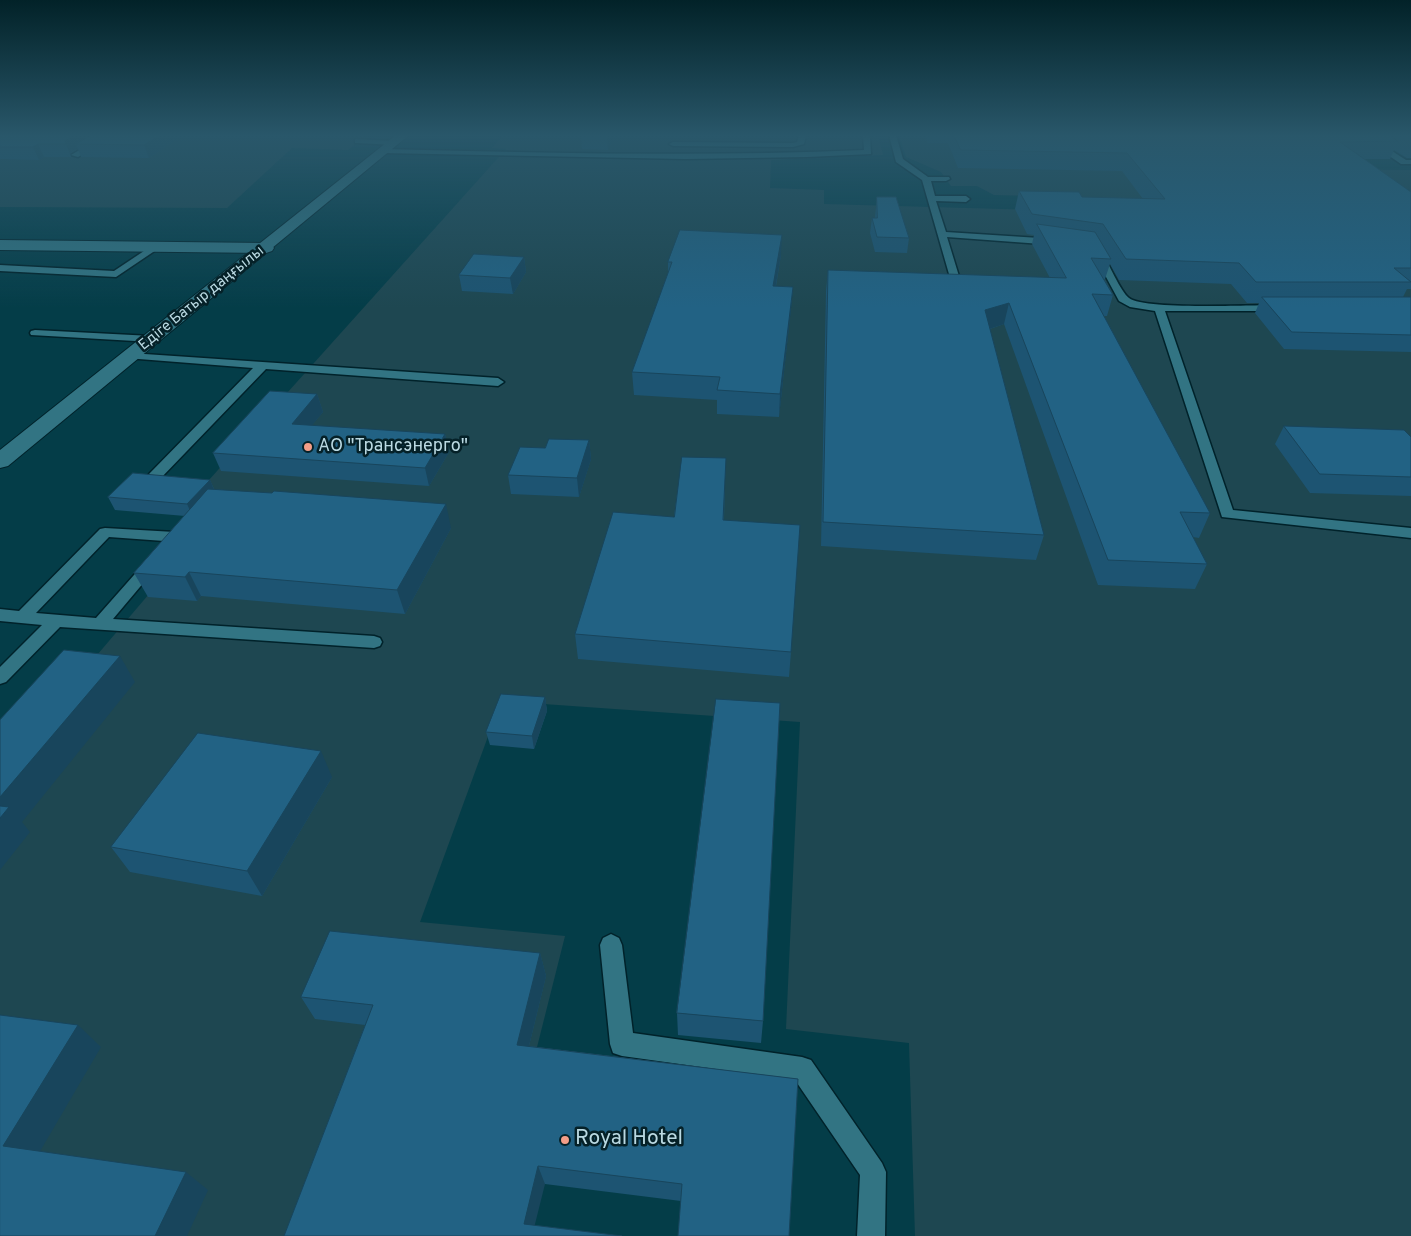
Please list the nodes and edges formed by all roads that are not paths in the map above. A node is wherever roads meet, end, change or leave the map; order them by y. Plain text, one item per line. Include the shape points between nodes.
1 (333, 193) edge
2 (930, 193) edge
3 (932, 198) junction
4 (966, 199) dead end
5 (942, 234) junction
6 (1063, 243) edge
7 (0, 245) edge
8 (156, 246) junction
9 (1090, 247) edge
10 (266, 248) junction
11 (0, 268) edge
12 (957, 286) edge
13 (1159, 308) junction
14 (1295, 308) edge
15 (35, 334) dead end
16 (152, 339) junction
17 (130, 356) junction
18 (262, 366) junction
19 (498, 382) dead end
20 (0, 461) edge
21 (154, 477) edge
22 (1411, 532) edge
23 (0, 615) edge
24 (23, 617) junction
25 (56, 621) junction
26 (100, 624) junction
27 (374, 642) dead end
28 (0, 678) edge
29 (611, 945) dead end
30 (871, 1236) edge

1 - 10 main road, Едіге Батыр даңғылы
2 - 3 lane
3 - 4 lane
3 - 5 lane
5 - 6 lane
5 - 12 lane
7 - 8 main road
8 - 10 main road
8 - 11 lane via 116,274
9 - 13 lane via 1096,250 1122,299 1134,305
10 - 16 main road, Едіге Батыр даңғылы
13 - 14 lane
13 - 22 lane via 1227,514
15 - 16 lane
16 - 17 main road, Едіге Батыр даңғылы
17 - 18 lane
17 - 20 main road, Едіге Батыр даңғылы
18 - 19 lane
18 - 21 lane
23 - 24 lane
24 - 25 lane
24 - 26 lane via 105,532 175,537
25 - 26 lane
25 - 28 lane
26 - 27 lane
29 - 30 lane via 622,1044 802,1069 873,1172

